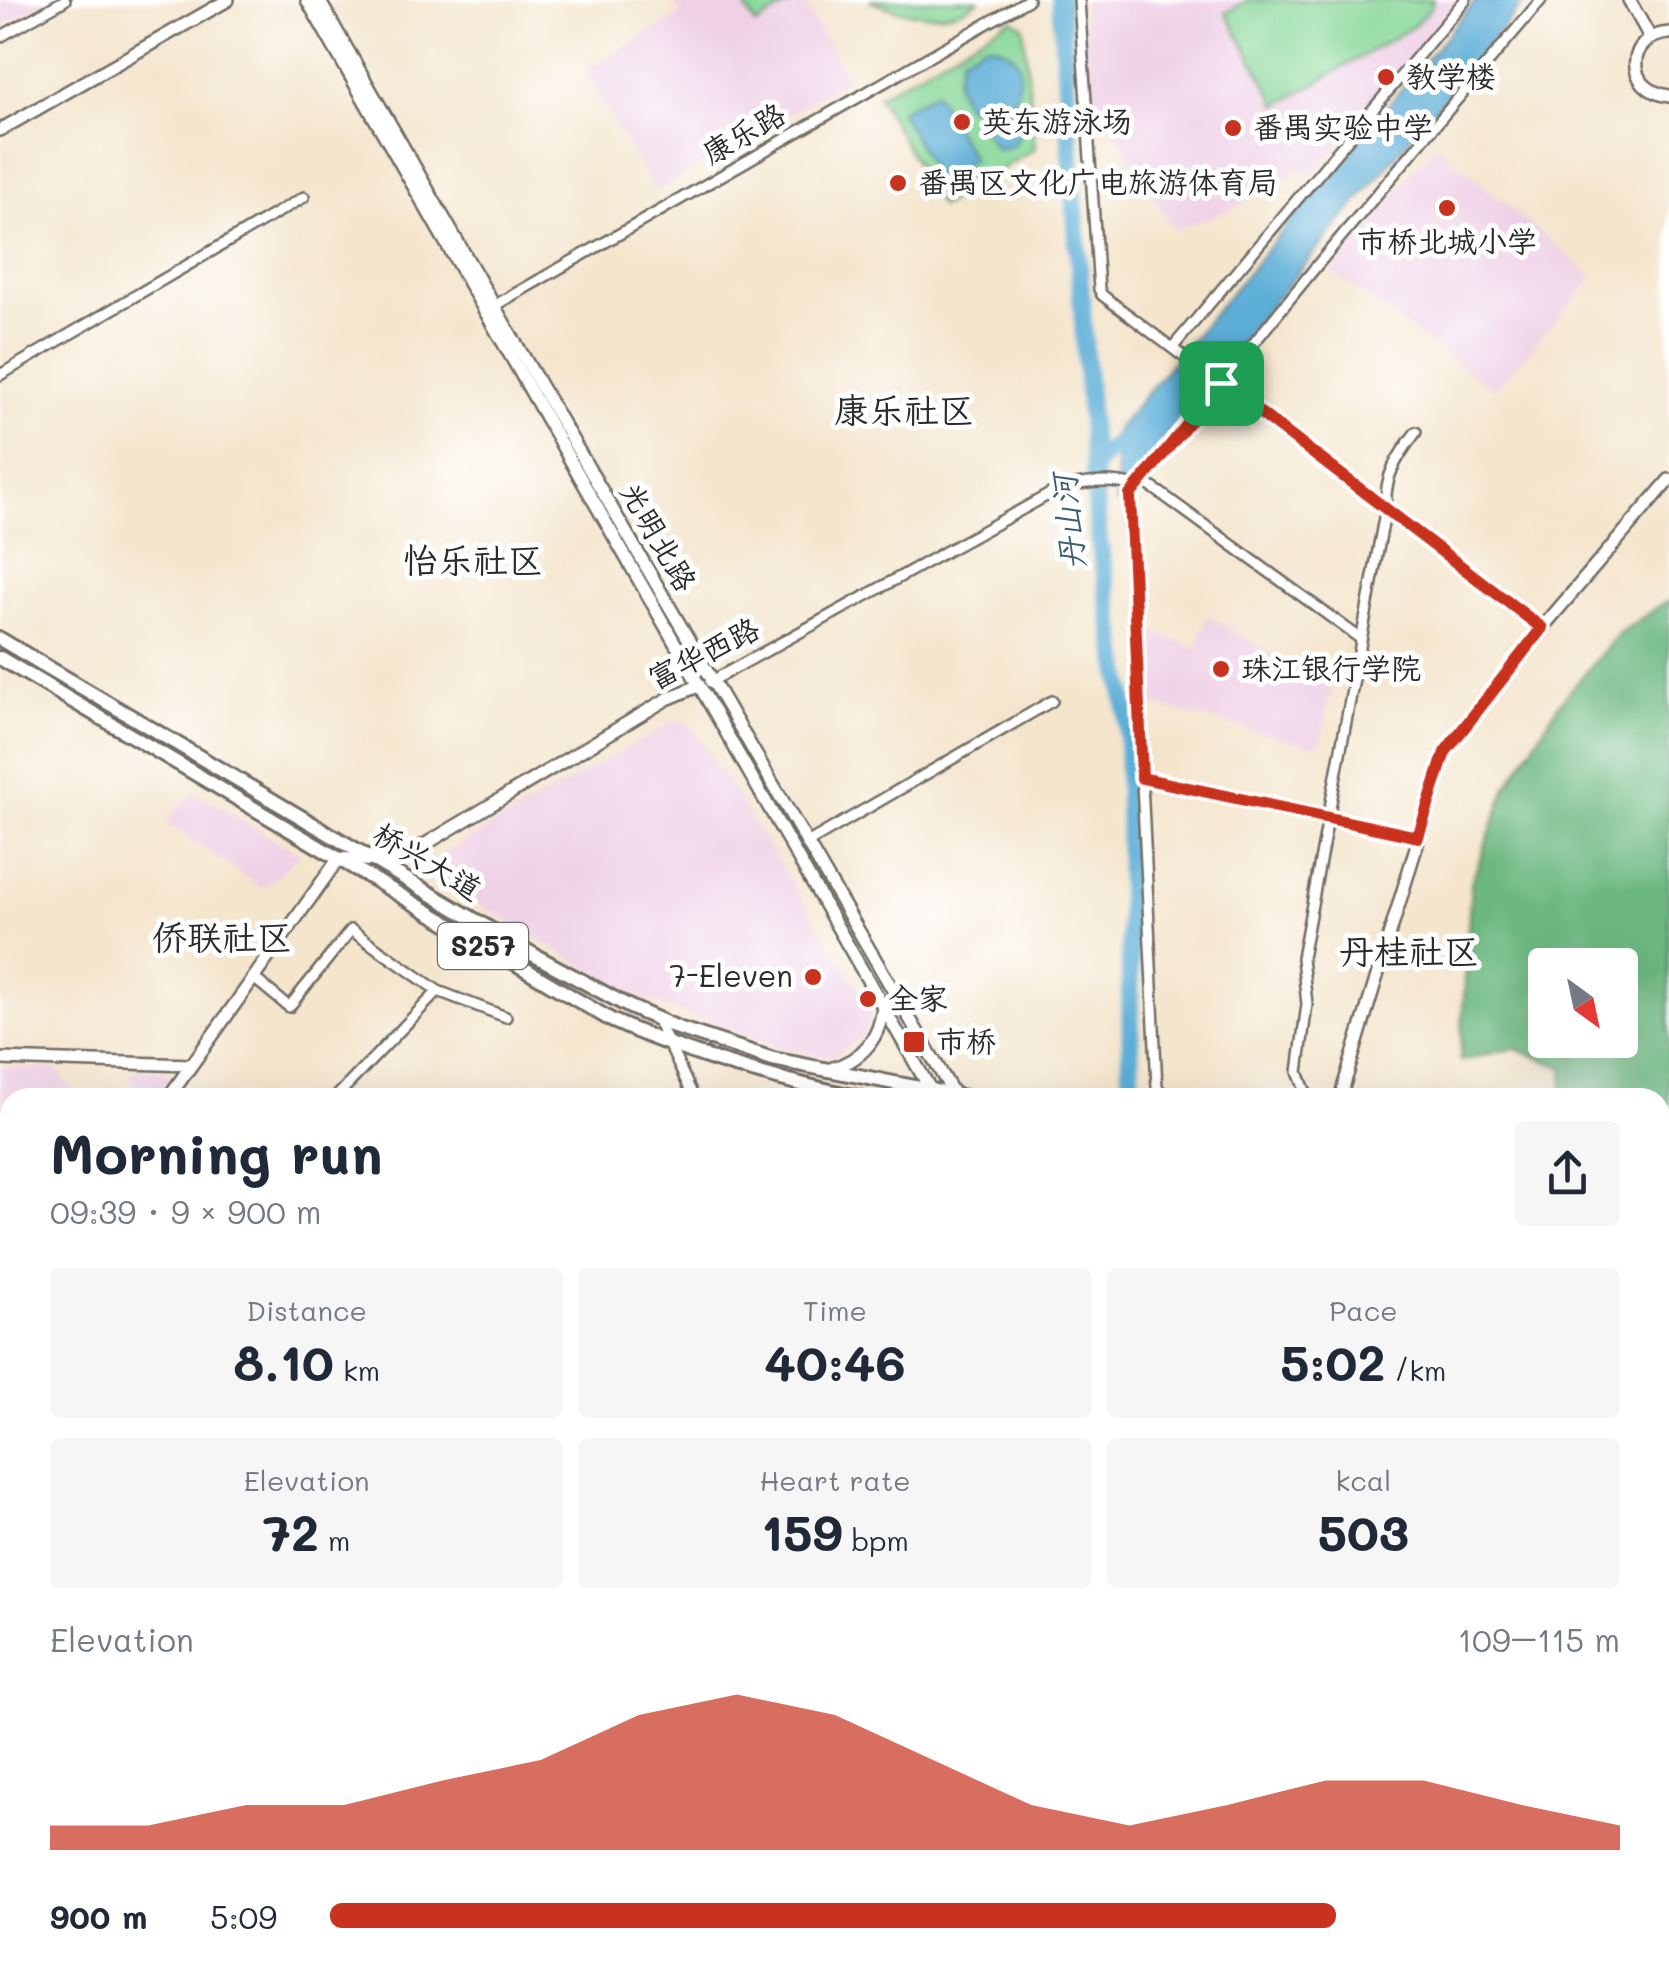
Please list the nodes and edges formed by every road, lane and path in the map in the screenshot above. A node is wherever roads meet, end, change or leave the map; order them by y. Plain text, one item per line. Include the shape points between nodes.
1 (66, 0) edge
2 (228, 0) edge
3 (307, 0) edge
4 (320, 0) edge
5 (1079, 0) edge
6 (1465, 0) edge
7 (1541, 0) edge
8 (1629, 0) edge
9 (1024, 2) edge
10 (1669, 32) edge
11 (1650, 36) junction
12 (0, 37) edge
13 (1669, 96) edge
14 (0, 130) edge
15 (304, 197) dead end
16 (489, 309) junction
17 (1173, 346) junction
18 (0, 374) edge
19 (1218, 380) junction
20 (1416, 432) dead end
21 (1669, 480) edge
22 (1136, 485) junction
23 (1386, 508) junction
24 (1542, 628) junction
25 (0, 639) edge
26 (1361, 639) junction
27 (0, 658) edge
28 (712, 681) junction
29 (698, 686) junction
30 (1052, 701) dead end
31 (1142, 778) junction
32 (1328, 818) junction
33 (1418, 837) junction
34 (807, 843) junction
35 (338, 858) junction
36 (376, 861) junction
37 (254, 979) junction
38 (438, 991) junction
39 (883, 1004) junction
40 (506, 1017) dead end
41 (658, 1020) junction
42 (668, 1045) junction
43 (0, 1059) edge
44 (190, 1065) junction
45 (825, 1070) junction
46 (175, 1088) edge
47 (345, 1088) edge
48 (689, 1088) edge
49 (820, 1088) edge
50 (907, 1088) edge
51 (931, 1088) edge
52 (950, 1088) edge
53 (1158, 1088) edge
54 (1304, 1088) edge
55 (1343, 1088) edge

1 - 12 street
2 - 14 main road
3 - 16 main road, 光明北路
4 - 16 main road, 光明北路
5 - 17 street via 1099,289
6 - 17 street
7 - 19 street
8 - 11 main road
9 - 16 street, 康乐路
10 - 11 main road
11 - 13 main road via 1639,48 1639,80
15 - 18 street
16 - 28 main road, 光明北路
16 - 29 main road, 光明北路
17 - 19 street
19 - 22 street
19 - 23 street
20 - 23 street via 1394,461 1384,487
21 - 24 main road
22 - 26 street via 1146,484 1178,505
22 - 28 street, 富华西路 via 1057,490
22 - 31 street via 1128,519
23 - 24 street
23 - 26 street
24 - 33 main road via 1445,752
25 - 36 main road, 桥兴大道 / S257
26 - 32 street
27 - 35 main road, 桥兴大道 / S257
28 - 29 street, 富华西路
28 - 34 main road, 光明北路
29 - 36 main road, 富华西路 via 404,857
29 - 39 main road, 光明北路
30 - 34 street
31 - 32 street
31 - 53 street
32 - 33 street
32 - 54 street via 1302,958 1307,1004 1298,1072
33 - 55 main road
34 - 52 main road, 光明北路
35 - 36 main road
35 - 37 main road
35 - 42 main road, 桥兴大道 / S257 via 576,1001
36 - 41 main road, 桥兴大道 / S257
37 - 38 street via 290,1007 351,930
37 - 44 main road
38 - 40 street
38 - 47 street
39 - 45 main road via 868,1046 848,1063
39 - 51 main road, 光明北路
41 - 42 street
41 - 45 main road, 桥兴大道 / S257
42 - 48 street
42 - 49 main road, 桥兴大道 / S257
43 - 44 main road
44 - 46 main road
45 - 50 main road, 桥兴大道 / S257

